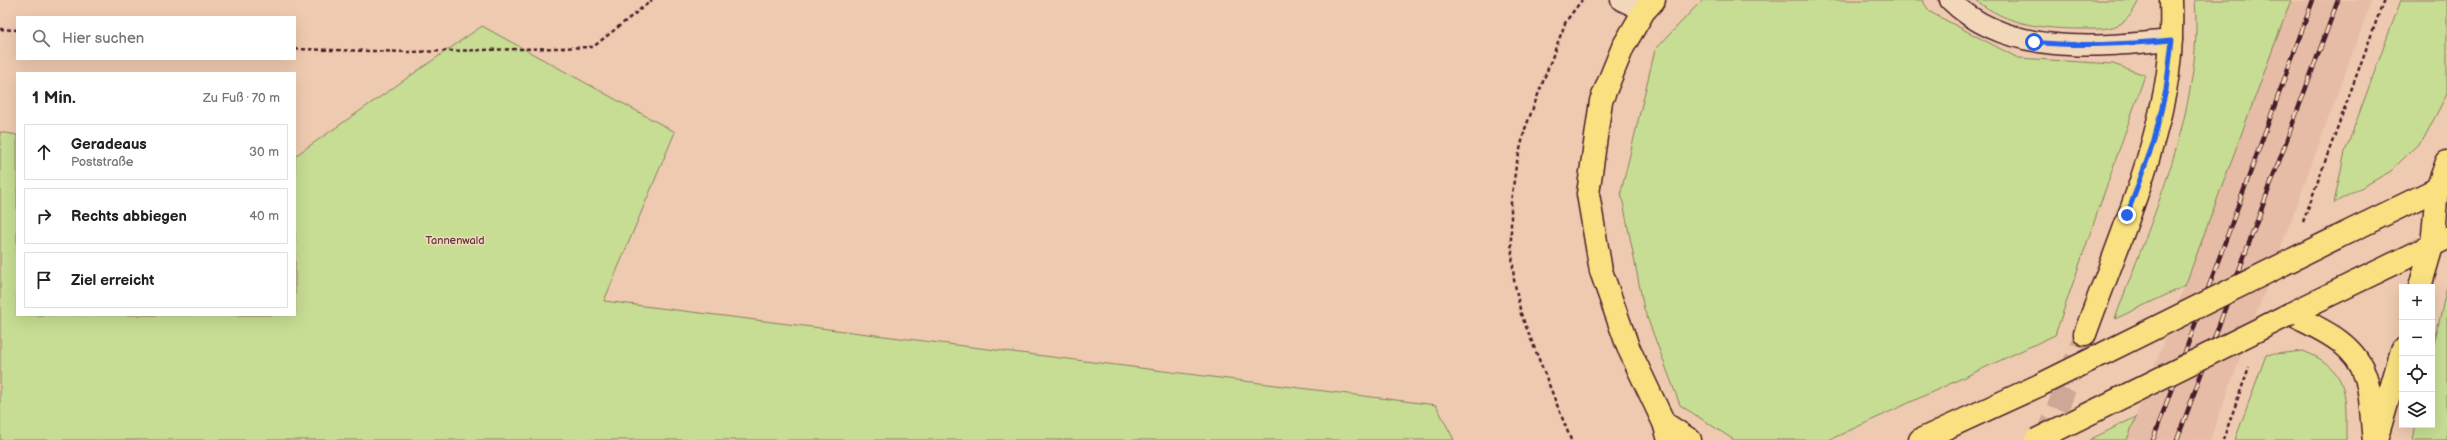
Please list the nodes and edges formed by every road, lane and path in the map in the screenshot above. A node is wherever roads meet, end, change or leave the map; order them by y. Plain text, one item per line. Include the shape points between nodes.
1 (652, 0) edge
2 (1582, 0) edge
3 (1621, 0) edge
4 (1950, 0) edge
5 (2171, 0) edge
6 (2384, 0) edge
7 (1649, 5) edge
8 (0, 29) edge
9 (16, 30) edge
10 (2172, 40) junction
11 (296, 48) edge
12 (2447, 162) edge
13 (2442, 186) edge
14 (2300, 229) dead end
15 (2439, 242) edge
16 (2421, 284) edge
17 (2290, 314) junction
18 (2085, 334) tunnel mouth
19 (2400, 356) edge
20 (2252, 361) dead end
21 (1666, 432) edge
22 (1571, 440) edge
23 (1690, 440) edge
24 (1920, 440) edge
25 (2036, 440) edge
26 (2223, 440) edge
27 (2375, 440) edge

1 - 11 path via 593,47 410,52
2 - 22 path via 1566,21 1525,129 1511,202 1513,272 1520,314
3 - 7 lane
4 - 10 lane via 1978,21 2034,42 2128,44
5 - 10 main road
6 - 14 path
7 - 21 main road via 1623,47 1601,101 1588,194 1601,271 1628,347
8 - 9 path
10 - 18 main road via 2166,90 2154,141
12 - 13 main road
13 - 15 main road
13 - 24 main road, bridge via 1999,404
15 - 16 main road
15 - 17 main road
17 - 25 main road, bridge
17 - 27 main road via 2340,341 2351,351 2366,378
19 - 27 main road
20 - 26 path
21 - 23 main road

